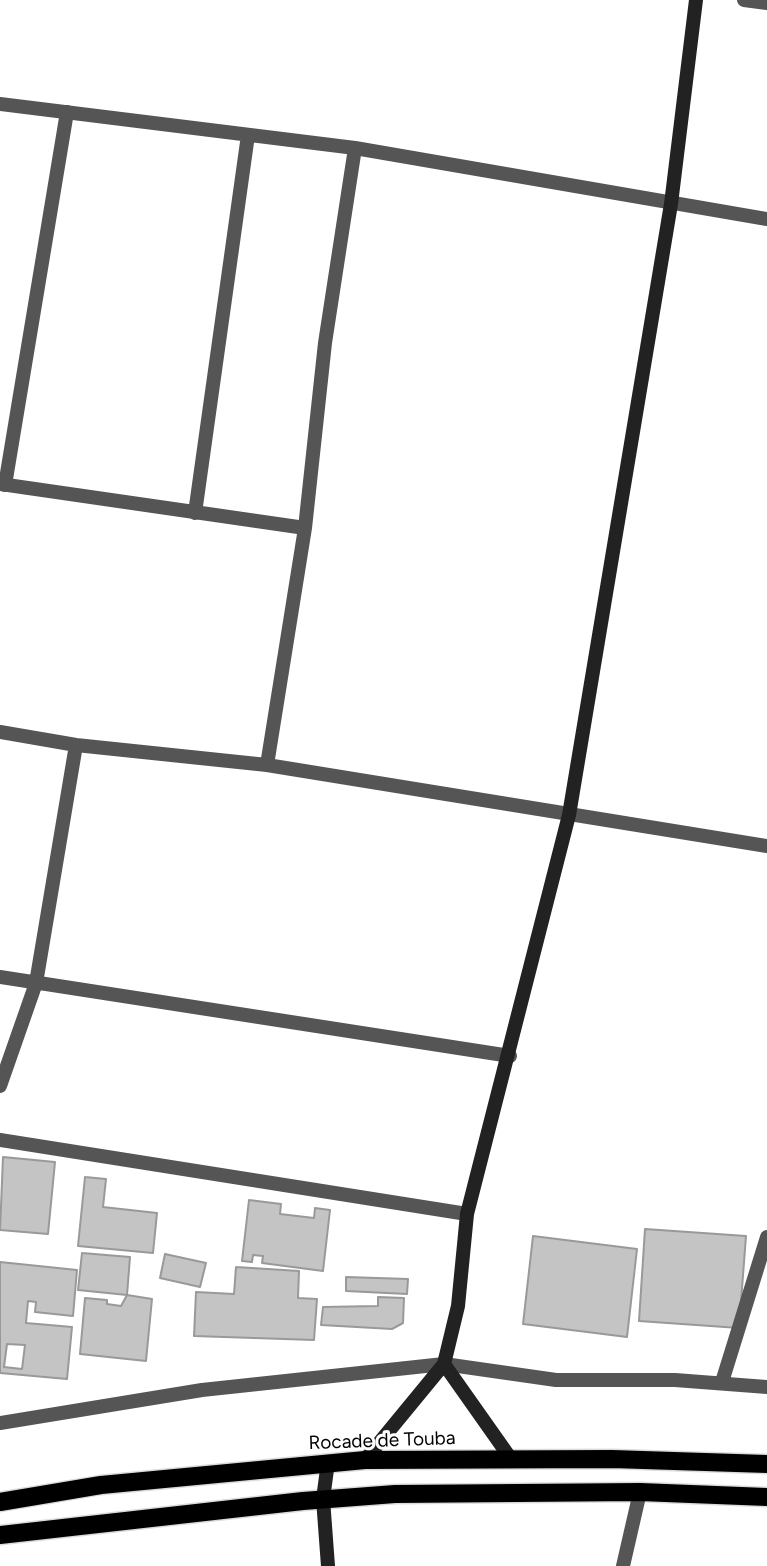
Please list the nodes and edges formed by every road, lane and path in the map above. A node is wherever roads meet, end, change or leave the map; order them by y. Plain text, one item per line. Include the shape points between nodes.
1 (696, 0) edge
2 (744, 0) edge
3 (767, 3) edge
4 (0, 104) edge
5 (67, 112) junction
6 (248, 135) junction
7 (355, 148) junction
8 (671, 204) junction
9 (767, 219) edge
10 (3, 484) edge
11 (195, 513) junction
12 (305, 528) junction
13 (0, 732) edge
14 (76, 745) junction
15 (267, 765) junction
16 (569, 815) junction
17 (767, 846) edge
18 (0, 977) edge
19 (36, 983) junction
20 (510, 1056) junction
21 (0, 1086) edge
22 (0, 1140) edge
23 (467, 1214) junction
24 (767, 1237) edge
25 (444, 1364) junction
26 (722, 1382) junction
27 (767, 1387) edge
28 (0, 1423) edge
29 (510, 1459) junction
30 (365, 1460) junction
31 (328, 1462) junction
32 (767, 1464) edge
33 (640, 1492) junction
34 (767, 1497) edge
35 (323, 1499) junction
36 (0, 1502) edge
37 (0, 1535) edge
38 (328, 1566) edge
39 (623, 1566) edge

1 - 8 street
2 - 3 street
4 - 5 street
5 - 6 street
5 - 10 street
6 - 7 street
6 - 11 street
7 - 8 street
7 - 12 street via 325,343
8 - 9 street
8 - 16 street
10 - 11 street
11 - 12 street
12 - 15 street
13 - 14 street
14 - 15 street
14 - 19 street
15 - 16 street
16 - 17 street
16 - 20 street
18 - 19 street
19 - 20 street
19 - 21 street
20 - 23 street
22 - 23 street
23 - 25 street via 458,1306
24 - 26 street
25 - 26 street via 556,1380
25 - 28 street via 202,1390
25 - 29 street
25 - 30 street
26 - 27 street
29 - 30 main road, Rocade de Touba
29 - 32 main road, Rocade de Touba
30 - 31 main road, Rocade de Touba
31 - 35 street
31 - 36 main road, Rocade de Touba via 102,1485
33 - 34 main road
33 - 35 main road
33 - 39 street
35 - 37 main road
35 - 38 street

